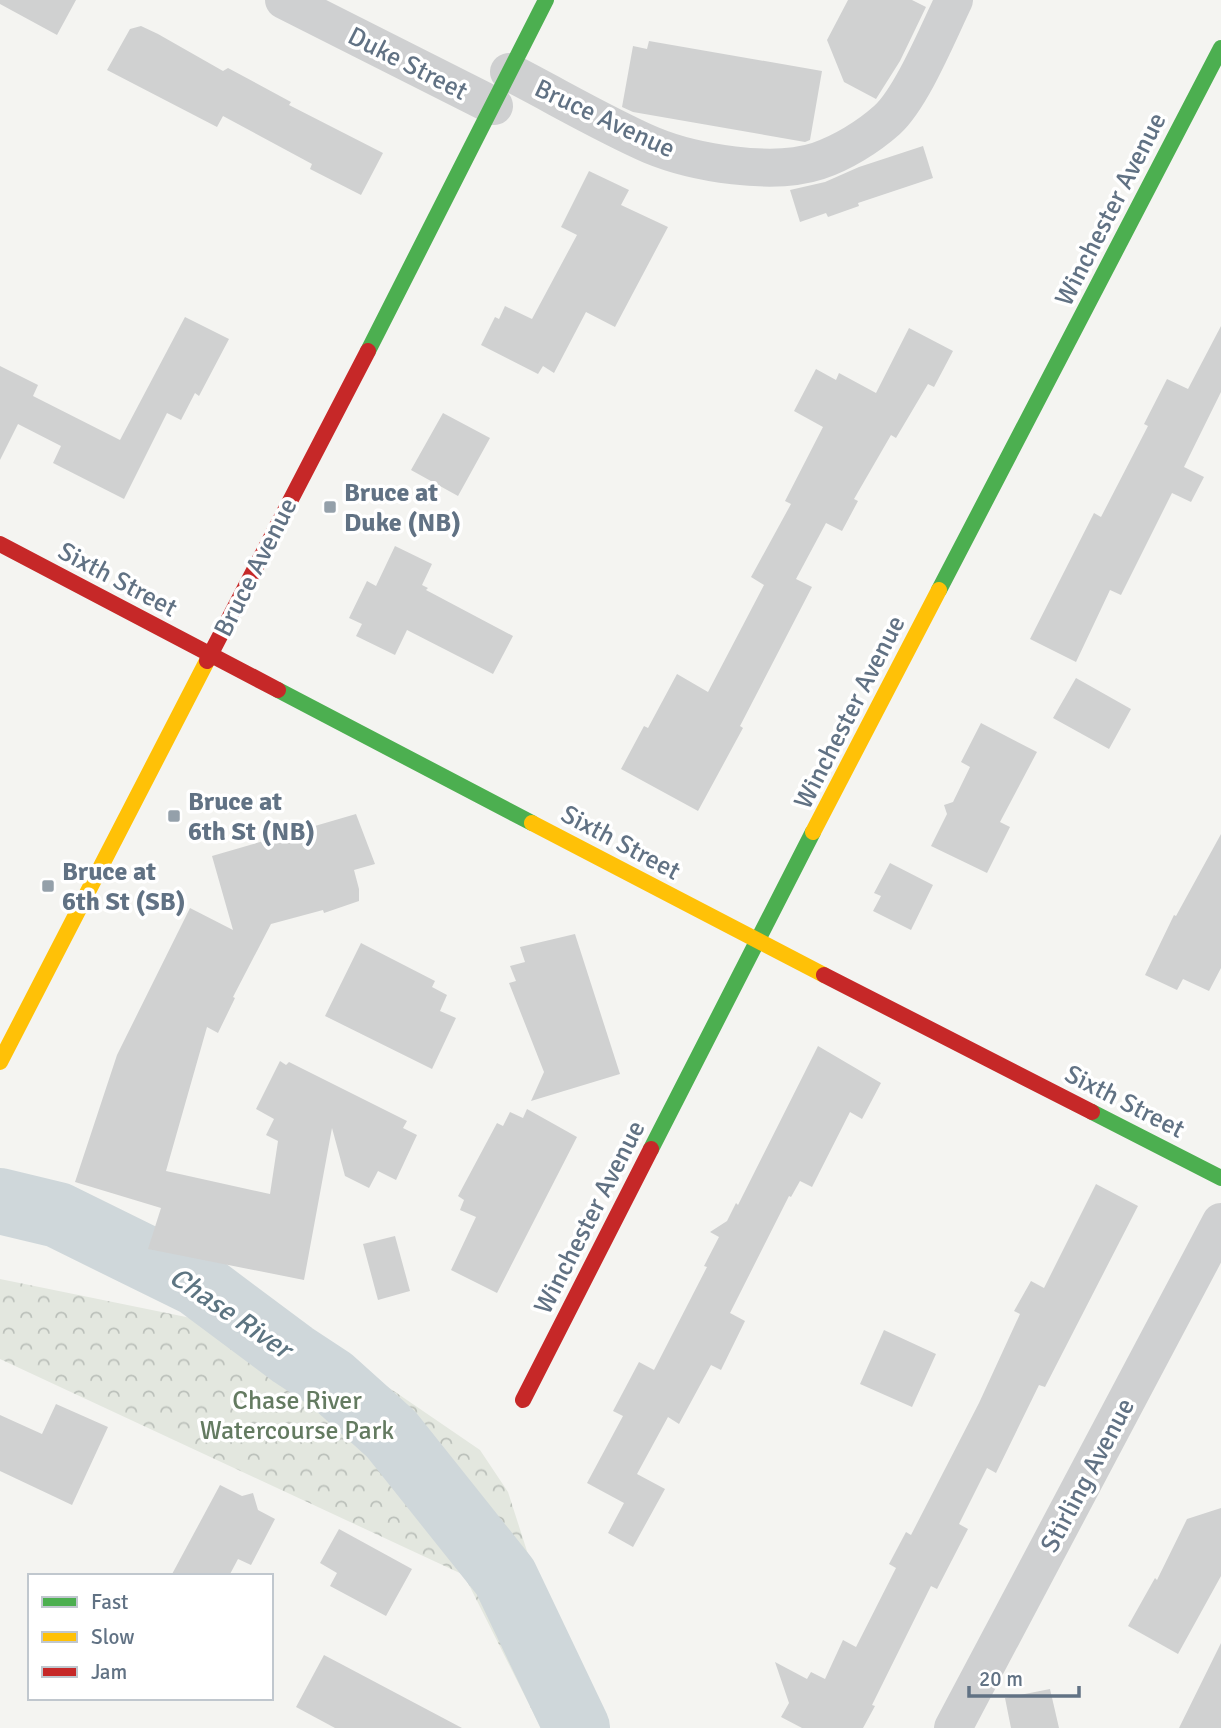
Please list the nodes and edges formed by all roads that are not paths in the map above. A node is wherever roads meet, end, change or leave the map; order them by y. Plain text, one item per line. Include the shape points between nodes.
1 (284, 0) edge
2 (546, 0) edge
3 (954, 0) edge
4 (1221, 48) edge
5 (501, 89) junction
6 (0, 544) edge
7 (210, 654) junction
8 (757, 941) junction
9 (0, 1062) edge
10 (1221, 1178) edge
11 (1221, 1222) edge
12 (523, 1400) dead end
13 (953, 1728) edge

1 - 5 street, Duke Street
2 - 5 street, Bruce Avenue
3 - 5 street, Bruce Avenue via 906,95 887,120 817,162 771,168 715,164
4 - 8 street, Winchester Avenue
5 - 7 street, Bruce Avenue
6 - 7 street, Sixth Street
7 - 8 street, Sixth Street
7 - 9 street, Bruce Avenue
8 - 10 street, Sixth Street
8 - 12 street, Winchester Avenue
11 - 13 street, Stirling Avenue

